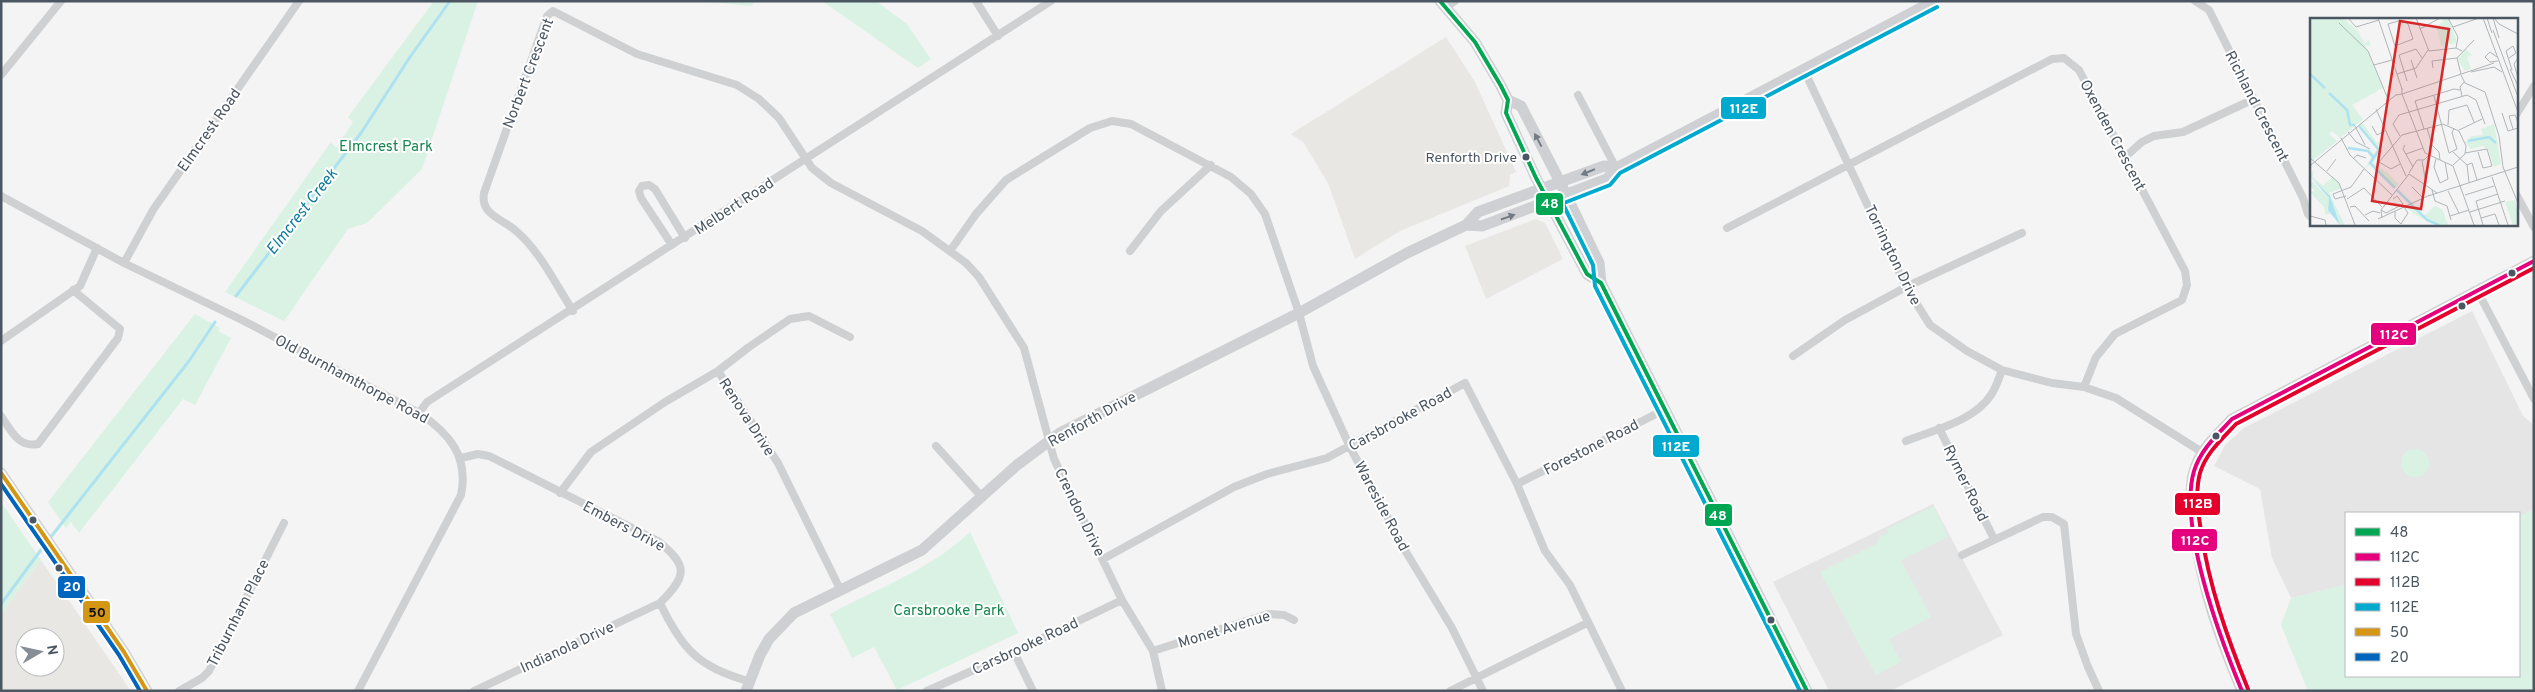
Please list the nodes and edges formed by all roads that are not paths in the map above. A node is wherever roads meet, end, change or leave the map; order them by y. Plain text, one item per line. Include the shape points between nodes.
1 (61, 1) edge
2 (299, 1) edge
3 (976, 1) edge
4 (1051, 1) edge
5 (1934, 1) edge
6 (2195, 1) edge
7 (1447, 3) edge
8 (998, 36) junction
9 (1804, 70) junction
10 (1, 75) edge
11 (2534, 86) edge
12 (1578, 95) dead end
13 (2254, 99) junction
14 (1508, 100) junction
15 (2518, 112) edge
16 (2125, 157) junction
17 (806, 160) junction
18 (1211, 164) junction
19 (1850, 164) junction
20 (1616, 168) junction
21 (1561, 183) junction
22 (1542, 189) junction
23 (1566, 195) junction
24 (1, 196) edge
25 (2518, 198) edge
26 (1549, 202) junction
27 (2310, 215) edge
28 (1466, 225) junction
29 (2534, 227) edge
30 (1727, 228) dead end
31 (2022, 233) dead end
32 (685, 238) junction
33 (672, 246) junction
34 (97, 248) junction
35 (950, 251) junction
36 (1130, 252) dead end
37 (2534, 261) edge
38 (124, 263) junction
39 (1601, 283) junction
40 (1906, 287) junction
41 (73, 290) junction
42 (2478, 292) junction
43 (573, 311) junction
44 (1299, 313) junction
45 (850, 337) dead end
46 (1, 341) edge
47 (1793, 356) dead end
48 (2002, 370) junction
49 (718, 371) junction
50 (2084, 387) junction
51 (2534, 399) edge
52 (1664, 410) junction
53 (419, 413) junction
54 (1, 416) edge
55 (1939, 428) junction
56 (1906, 441) dead end
57 (1048, 442) junction
58 (936, 446) dead end
59 (1350, 446) junction
60 (2202, 452) junction
61 (461, 458) junction
62 (1, 473) edge
63 (1517, 484) junction
64 (560, 493) junction
65 (981, 496) junction
66 (284, 523) dead end
67 (1994, 539) junction
68 (1962, 555) dead end
69 (1103, 559) junction
70 (840, 589) junction
71 (1122, 600) junction
72 (660, 603) junction
73 (1294, 620) dead end
74 (1588, 622) junction
75 (1153, 651) junction
76 (1014, 652) junction
77 (1477, 677) junction
78 (747, 686) edge
79 (147, 691) edge
80 (179, 691) edge
81 (358, 691) edge
82 (474, 691) edge
83 (927, 691) edge
84 (1033, 691) edge
85 (1162, 691) edge
86 (1450, 691) edge
87 (1483, 691) edge
88 (1622, 691) edge
89 (1807, 691) edge
90 (2100, 691) edge
91 (2242, 691) edge

1 - 10 street
2 - 38 street, Elmcrest Road via 153,210
3 - 8 street
4 - 8 street, Melbert Road
5 - 9 street, Renforth Drive
6 - 13 street, Richland Crescent via 2209,10
7 - 14 street
8 - 17 street, Melbert Road
9 - 19 street, Torrington Drive
9 - 20 street, Renforth Drive
11 - 15 street
12 - 20 street
13 - 16 street via 2183,132 2154,136
13 - 27 street, Richland Crescent
21 -> 14 street via 1521,106
14 - 22 street via 1506,113
16 - 19 street, Oxenden Crescent via 2078,70 2064,58 2052,59
16 - 50 street, Oxenden Crescent via 2185,271 2187,285 2182,300 2115,334 2096,357
17 - 32 street, Melbert Road
17 - 35 street, Crendon Drive via 831,183 922,231
17 - 43 street, Norbert Crescent via 779,118 759,99 737,85 637,54 557,12 549,13 484,192 483,203 489,213 518,231 528,243
18 - 35 street, Wareside Road via 1131,124 1112,121 1090,128 1006,180
18 - 36 street via 1161,211
18 - 44 street, Wareside Road via 1251,194 1265,214
19 - 30 street, Oxenden Crescent
19 - 40 street, Torrington Drive
20 -> 21 street, Renforth Drive via 1604,166
20 - 23 street, Renforth Drive via 1607,179
21 - 22 street, Renforth Drive
21 - 23 street
22 - 26 street
22 - 28 street, Renforth Drive via 1478,212
23 - 26 street, Renforth Drive
23 - 39 street via 1599,263
24 - 34 street, Old Burnhamthorpe Road
25 - 29 street
28 -> 26 street, Renforth Drive via 1482,226
26 - 39 street via 1587,274
28 - 44 street, Renforth Drive via 1407,253
31 - 40 street
32 - 33 street, Melbert Road
32 - 33 street via 655,188 642,186 639,191 641,198
33 - 43 street, Melbert Road
34 - 38 street, Old Burnhamthorpe Road
34 - 41 street via 80,286
35 - 57 street, Crendon Drive via 979,277 1024,348
37 - 42 street
38 - 53 street, Old Burnhamthorpe Road via 242,320
39 - 52 street
40 - 47 street via 1846,320
40 - 48 street, Torrington Drive via 1930,325
41 - 46 street
41 - 54 street via 120,329 118,338 38,444 27,446 19,442
42 - 51 street
42 - 60 street via 2232,419
43 - 53 street, Melbert Road via 427,402
44 - 57 street, Renforth Drive via 1080,422
44 - 59 street, Wareside Road via 1313,366
45 - 49 street via 809,316 798,316 749,346
48 - 50 street, Torrington Drive via 2052,383
48 - 55 street via 1991,395 1979,409
49 - 64 street, Renova Drive via 591,452
49 - 70 street, Renova Drive via 778,463
50 - 60 street, Torrington Drive via 2116,398
52 - 63 street, Forestone Road
52 - 89 street
53 - 61 street, Old Burnhamthorpe Road via 445,433
55 - 56 street
55 - 67 street, Rymer Road
57 - 65 street, Renforth Drive
57 - 69 street, Crendon Drive
58 - 65 street
59 - 63 street, Carsbrooke Road via 1465,383
59 - 69 street, Carsbrooke Road via 1318,461 1252,479
59 - 77 street, Wareside Road
60 - 91 street via 2195,469 2190,501 2199,569 2214,624
61 - 64 street, Embers Drive via 478,454 489,456
61 - 81 street, Old Burnhamthorpe Road via 461,495
62 - 79 street via 28,508
63 - 74 street, Carsbrooke Road via 1545,551 1570,585
64 - 72 street, Embers Drive via 658,541 675,555 681,578
65 - 70 street, Renforth Drive via 922,550
66 - 80 street, Triburnham Place via 211,668 202,678
67 - 68 street
67 - 90 street via 2043,517 2052,517 2064,524 2076,634
69 - 71 street, Crendon Drive
70 - 78 street, Renforth Drive via 785,620 769,639
71 - 75 street, Crendon Drive
71 - 76 street, Carsbrooke Road
72 - 78 street via 686,649
72 - 82 street, Indianola Drive
73 - 75 street, Monet Avenue via 1284,615 1268,614
74 - 77 street
74 - 88 street, Carsbrooke Road
75 - 85 street, Crendon Drive
76 - 83 street, Carsbrooke Road
76 - 84 street
77 - 86 street
77 - 87 street, Wareside Road

